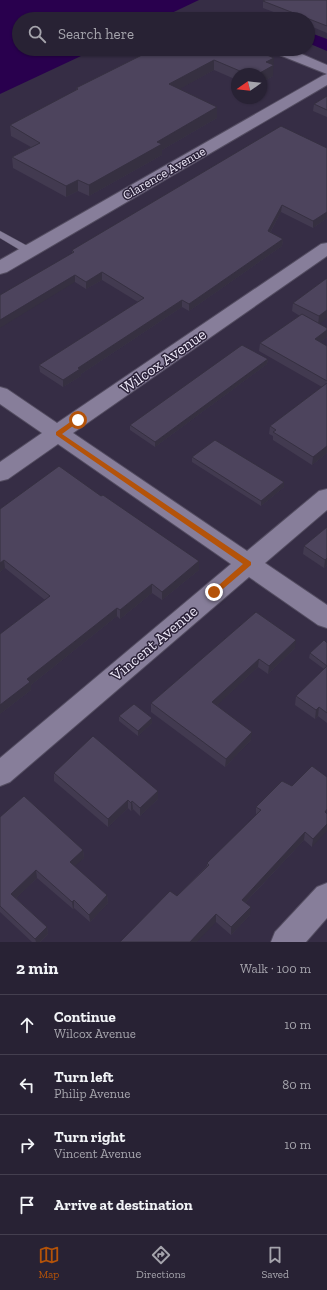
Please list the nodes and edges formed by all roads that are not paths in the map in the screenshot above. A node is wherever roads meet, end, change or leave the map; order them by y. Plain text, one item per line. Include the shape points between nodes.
1 (293, 56) edge
2 (327, 70) edge
3 (327, 79) edge
4 (0, 234) edge
5 (327, 248) edge
6 (29, 251) junction
7 (0, 268) edge
8 (0, 394) edge
9 (58, 434) junction
10 (0, 473) edge
11 (327, 497) edge
12 (248, 564) junction
13 (327, 618) edge
14 (0, 774) edge
15 (327, 897) edge
16 (286, 942) edge

1 - 2 street
3 - 6 street, Clarence Avenue
4 - 6 lane
5 - 9 street, Wilcox Avenue
6 - 7 street, Clarence Avenue
8 - 9 street
9 - 10 street, Wilcox Avenue
9 - 12 street
11 - 12 street, Vincent Avenue
12 - 13 street
12 - 14 street, Vincent Avenue
15 - 16 street

